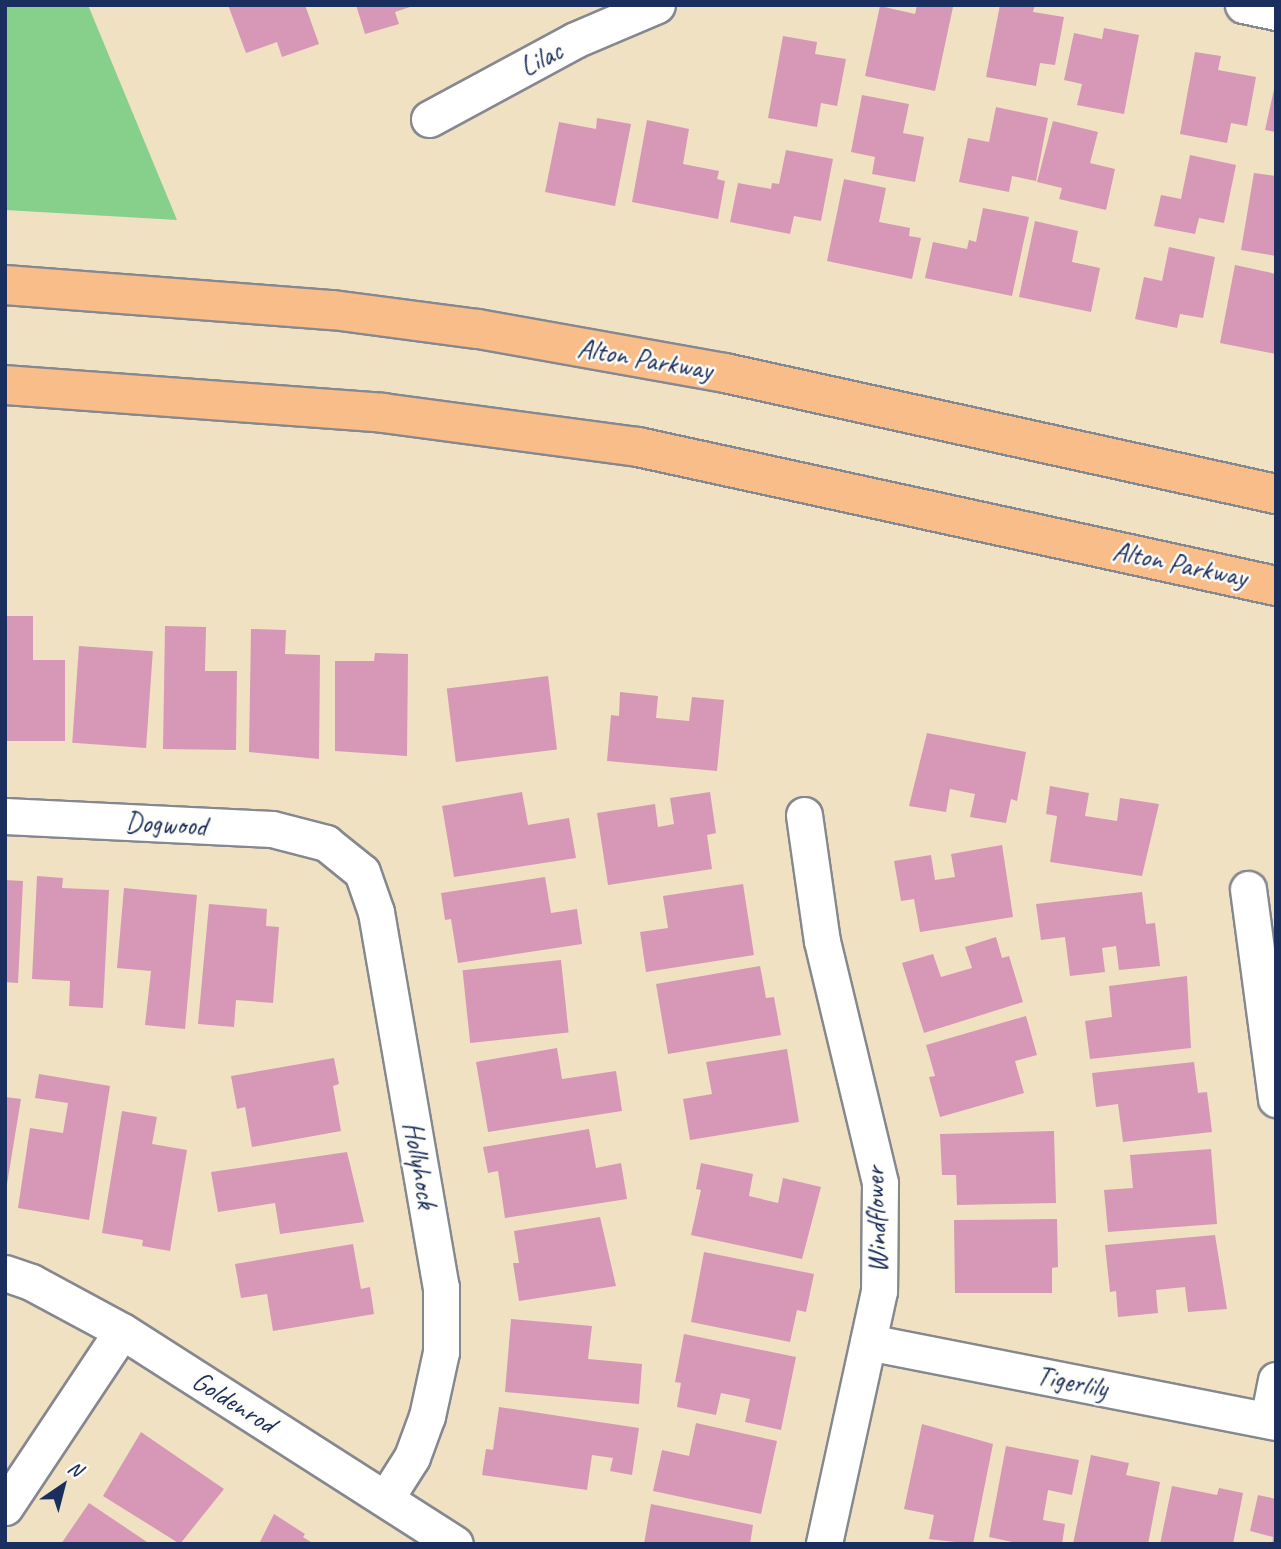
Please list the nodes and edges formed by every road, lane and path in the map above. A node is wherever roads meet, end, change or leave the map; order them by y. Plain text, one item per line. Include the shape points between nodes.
1 (657, 5) edge
2 (1242, 5) edge
3 (1276, 12) edge
4 (429, 119) dead end
5 (5, 285) edge
6 (5, 385) edge
7 (1276, 494) edge
8 (1276, 586) edge
9 (804, 814) dead end
10 (5, 816) edge
11 (326, 843) joint
12 (1248, 889) dead end
13 (1276, 1099) edge
14 (5, 1273) edge
15 (122, 1331) junction
16 (868, 1342) junction
17 (1276, 1380) edge
18 (1272, 1421) edge
19 (386, 1498) junction
20 (5, 1507) edge
21 (456, 1544) edge
22 (824, 1544) edge

1 - 4 street, Lilac via 575,40
2 - 3 street
5 - 7 main road, Alton Parkway via 293,306 478,329 725,373
6 - 8 main road, Alton Parkway via 383,413 638,447
9 - 16 street, Windflower via 822,941 880,1183 878,1291
10 - 11 street, Dogwood via 272,830
11 - 19 street, Hollyhock via 362,872 376,912 441,1287 441,1352 427,1416 412,1457
12 - 13 street
14 - 15 street, Goldenrod
15 - 19 street, Goldenrod
15 - 20 street
16 - 18 street, Tigerlily
16 - 22 street, Windflower
17 - 18 street
19 - 21 street, Goldenrod

